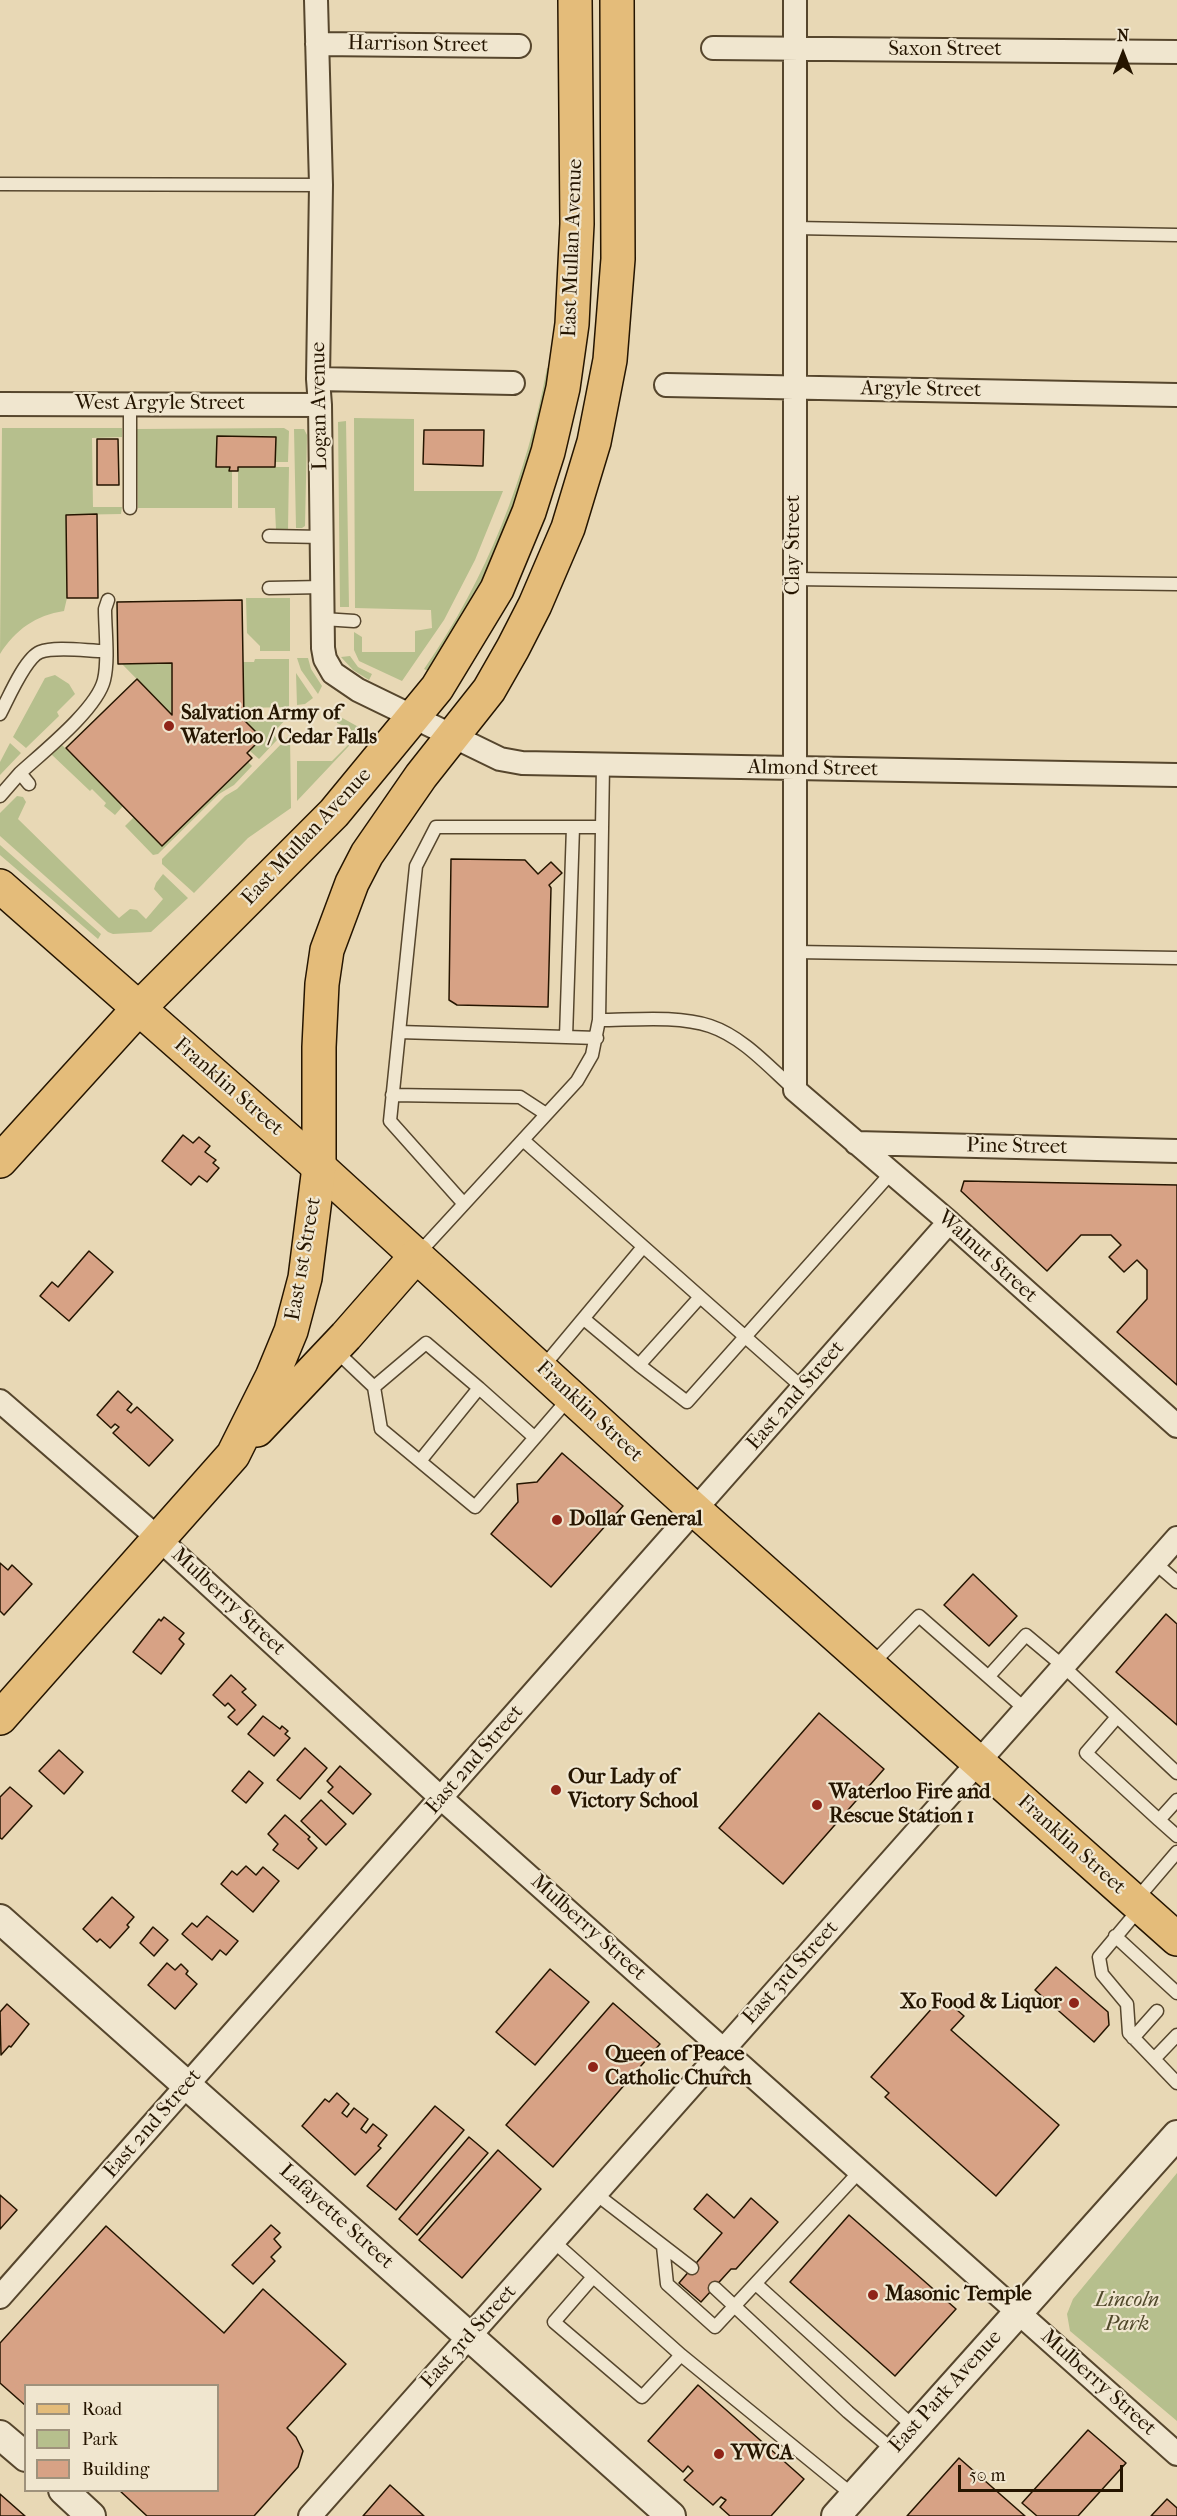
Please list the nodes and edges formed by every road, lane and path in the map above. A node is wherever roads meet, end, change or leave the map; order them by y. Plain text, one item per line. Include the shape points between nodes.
1 (316, 0) edge
2 (575, 0) edge
3 (617, 0) edge
4 (795, 0) edge
5 (316, 44) junction
6 (519, 46) dead end
7 (713, 48) dead end
8 (795, 49) junction
9 (1177, 52) edge
10 (0, 184) edge
11 (321, 185) junction
12 (795, 228) junction
13 (1177, 235) edge
14 (318, 379) junction
15 (513, 383) dead end
16 (666, 385) dead end
17 (795, 388) junction
18 (1177, 395) edge
19 (130, 403) junction
20 (0, 404) edge
21 (320, 405) junction
22 (130, 508) dead end
23 (269, 536) dead end
24 (322, 537) junction
25 (794, 579) junction
26 (1177, 584) edge
27 (323, 587) junction
28 (270, 588) dead end
29 (108, 600) dead end
30 (323, 619) junction
31 (354, 621) dead end
32 (105, 651) junction
33 (0, 714) edge
34 (413, 719) junction
35 (454, 737) junction
36 (603, 765) junction
37 (794, 769) junction
38 (20, 773) junction
39 (1177, 775) edge
40 (29, 784) dead end
41 (0, 796) edge
42 (573, 827) junction
43 (602, 827) junction
44 (0, 886) edge
45 (795, 952) junction
46 (1177, 958) edge
47 (138, 1009) junction
48 (598, 1020) junction
49 (399, 1032) junction
50 (566, 1037) junction
51 (597, 1038) junction
52 (795, 1090) junction
53 (392, 1095) junction
54 (546, 1114) junction
55 (523, 1140) junction
56 (856, 1143) junction
57 (1177, 1151) edge
58 (0, 1161) edge
59 (319, 1167) junction
60 (891, 1173) junction
61 (464, 1204) junction
62 (949, 1222) junction
63 (643, 1247) junction
64 (417, 1255) junction
65 (700, 1297) junction
66 (584, 1319) junction
67 (746, 1338) junction
68 (334, 1349) junction
69 (639, 1365) junction
70 (541, 1369) junction
71 (374, 1387) junction
72 (479, 1388) junction
73 (803, 1388) junction
74 (570, 1396) junction
75 (0, 1401) edge
76 (1177, 1426) edge
77 (534, 1437) junction
78 (233, 1455) junction
79 (420, 1461) junction
80 (695, 1510) junction
81 (1177, 1538) edge
82 (159, 1539) junction
83 (1155, 1563) junction
84 (1177, 1582) edge
85 (870, 1666) junction
86 (1063, 1666) junction
87 (989, 1676) junction
88 (1025, 1709) junction
89 (1117, 1717) junction
90 (0, 1718) edge
91 (978, 1762) junction
92 (1177, 1773) edge
93 (441, 1798) junction
94 (1177, 1800) edge
95 (1159, 1820) junction
96 (1177, 1836) edge
97 (1177, 1852) edge
98 (1138, 1904) junction
99 (0, 1919) edge
100 (1115, 1936) junction
101 (1177, 1939) edge
102 (1132, 1988) dead end
103 (1175, 1992) edge
104 (1122, 1999) junction
105 (1157, 2011) dead end
106 (1177, 2035) edge
107 (1133, 2038) junction
108 (724, 2049) junction
109 (1154, 2059) junction
110 (1177, 2083) edge
111 (187, 2085) junction
112 (1177, 2135) edge
113 (860, 2171) junction
114 (596, 2194) junction
115 (553, 2241) junction
116 (663, 2246) junction
117 (692, 2268) dead end
118 (593, 2277) junction
119 (756, 2284) junction
120 (715, 2288) dead end
121 (0, 2297) edge
122 (734, 2307) junction
123 (1018, 2312) junction
124 (469, 2336) junction
125 (681, 2355) junction
126 (915, 2428) junction
127 (0, 2434) edge
128 (894, 2451) junction
129 (1177, 2454) edge
130 (24, 2455) edge
131 (65, 2492) edge
132 (845, 2506) edge
133 (91, 2516) edge
134 (310, 2516) edge
135 (671, 2516) edge

1 - 5 street, Logan Avenue
2 - 34 main road, East Mullan Avenue via 576,275 563,388 529,512 497,589 460,653
3 - 35 main road, East Mullan Avenue via 618,258 615,312 594,442 568,528 535,605 489,690
4 - 8 street, Clay Street
5 - 6 street, Harrison Street
5 - 11 street, Logan Avenue
7 - 8 street, Saxon Street
8 - 9 street, Saxon Street
8 - 12 street, Clay Street
10 - 11 lane
11 - 14 street, Logan Avenue
12 - 13 lane
12 - 17 street, Clay Street
14 - 15 street
14 - 21 street, Logan Avenue
16 - 17 street, Argyle Street
17 - 18 street, Argyle Street
17 - 25 street, Clay Street
19 - 20 street, West Argyle Street
19 - 21 street, West Argyle Street
19 - 22 lane
21 - 24 street, Logan Avenue
23 - 24 lane
24 - 27 street, Logan Avenue
25 - 26 lane
25 - 37 street, Clay Street
27 - 28 lane
27 - 30 street, Logan Avenue
29 - 32 lane
30 - 31 lane
30 - 34 street, Logan Avenue via 325,659 333,673
32 - 33 lane via 38,652 28,662
32 - 38 lane via 99,693
34 - 35 street, Logan Avenue
34 - 47 main road, East Mullan Avenue via 334,813
35 - 36 street, Almond Street via 500,759 522,764
35 - 59 main road, East 1st Street via 421,776 367,854 327,950 319,1047
36 - 37 street, Almond Street
36 - 43 lane
37 - 39 street, Almond Street
37 - 45 street, Clay Street
38 - 40 lane
38 - 41 lane
42 - 43 lane
42 - 49 lane via 436,827 416,866
42 - 50 lane
43 - 48 lane
44 - 47 main road, Franklin Street
45 - 46 lane
45 - 52 street, Clay Street
47 - 58 main road, East Mullan Avenue
47 - 59 main road, Franklin Street
48 - 51 lane
48 - 52 lane via 675,1020 710,1026 742,1044
49 - 50 lane
49 - 53 lane
50 - 51 lane
51 - 54 lane via 577,1081
52 - 56 street, Walnut Street
53 - 54 lane via 520,1097
53 - 61 lane via 390,1121
54 - 55 lane
55 - 61 lane
55 - 63 lane
56 - 57 street, Pine Street
56 - 60 street, Walnut Street
59 - 64 main road, Franklin Street
59 - 78 main road, East 1st Street via 306,1268 291,1331
60 - 62 street, Walnut Street
60 - 67 lane
61 - 64 lane
62 - 73 street, East 2nd Street
62 - 76 street, Walnut Street
63 - 65 lane
63 - 66 lane
64 - 68 main road
64 - 70 main road, Franklin Street
65 - 67 lane
65 - 69 lane
66 - 69 lane
66 - 70 lane
67 - 69 lane via 687,1402
67 - 73 lane
68 - 71 lane
68 - 78 main road
70 - 74 main road, Franklin Street
71 - 72 lane via 426,1343
71 - 79 lane via 381,1429
72 - 77 lane
72 - 79 lane
73 - 80 street, East 2nd Street
74 - 77 lane
74 - 80 main road, Franklin Street
75 - 82 street, Mulberry Street
77 - 79 lane via 475,1506
78 - 82 main road, East 1st Street
80 - 85 main road, Franklin Street
80 - 93 street, East 2nd Street
81 - 83 street, East 3rd Street
82 - 90 main road, East 1st Street
82 - 93 street, Mulberry Street
83 - 84 lane
83 - 86 street, East 3rd Street
85 - 87 lane via 919,1616
85 - 91 main road, Franklin Street
86 - 87 lane via 1026,1635
86 - 88 street, East 3rd Street
86 - 89 lane
87 - 88 lane
88 - 91 street, East 3rd Street
89 - 92 lane
89 - 95 lane via 1086,1753
91 - 98 main road, Franklin Street
91 - 108 street, East 3rd Street
93 - 108 street, Mulberry Street
93 - 111 street, East 2nd Street
94 - 95 lane
95 - 96 lane
97 - 98 lane
98 - 100 lane
98 - 101 main road, Franklin Street
99 - 111 street, Lafayette Street
100 - 103 lane
100 - 104 lane via 1099,1957 1102,1974
102 - 104 lane
104 - 107 lane
105 - 107 lane
106 - 109 lane
107 - 109 lane
108 - 113 street, Mulberry Street
108 - 114 street, East 3rd Street
109 - 110 lane
111 - 121 street, East 2nd Street
111 - 124 street, Lafayette Street
112 - 123 street, East Park Avenue
113 - 119 lane
113 - 123 street, Mulberry Street
114 - 115 street, East 3rd Street
114 - 116 lane
115 - 118 lane
115 - 124 street, East 3rd Street
116 - 117 lane
116 - 122 lane via 667,2284 715,2328
118 - 125 lane
118 - 125 lane via 554,2322 642,2397
119 - 122 lane
119 - 126 lane
120 - 122 lane
122 - 128 lane
123 - 126 street, East Park Avenue
123 - 129 street, Mulberry Street
124 - 134 street, East 3rd Street
124 - 135 street, Lafayette Street
125 - 132 lane
126 - 128 street, East Park Avenue
127 - 130 street
128 - 132 street, East Park Avenue
131 - 133 street

